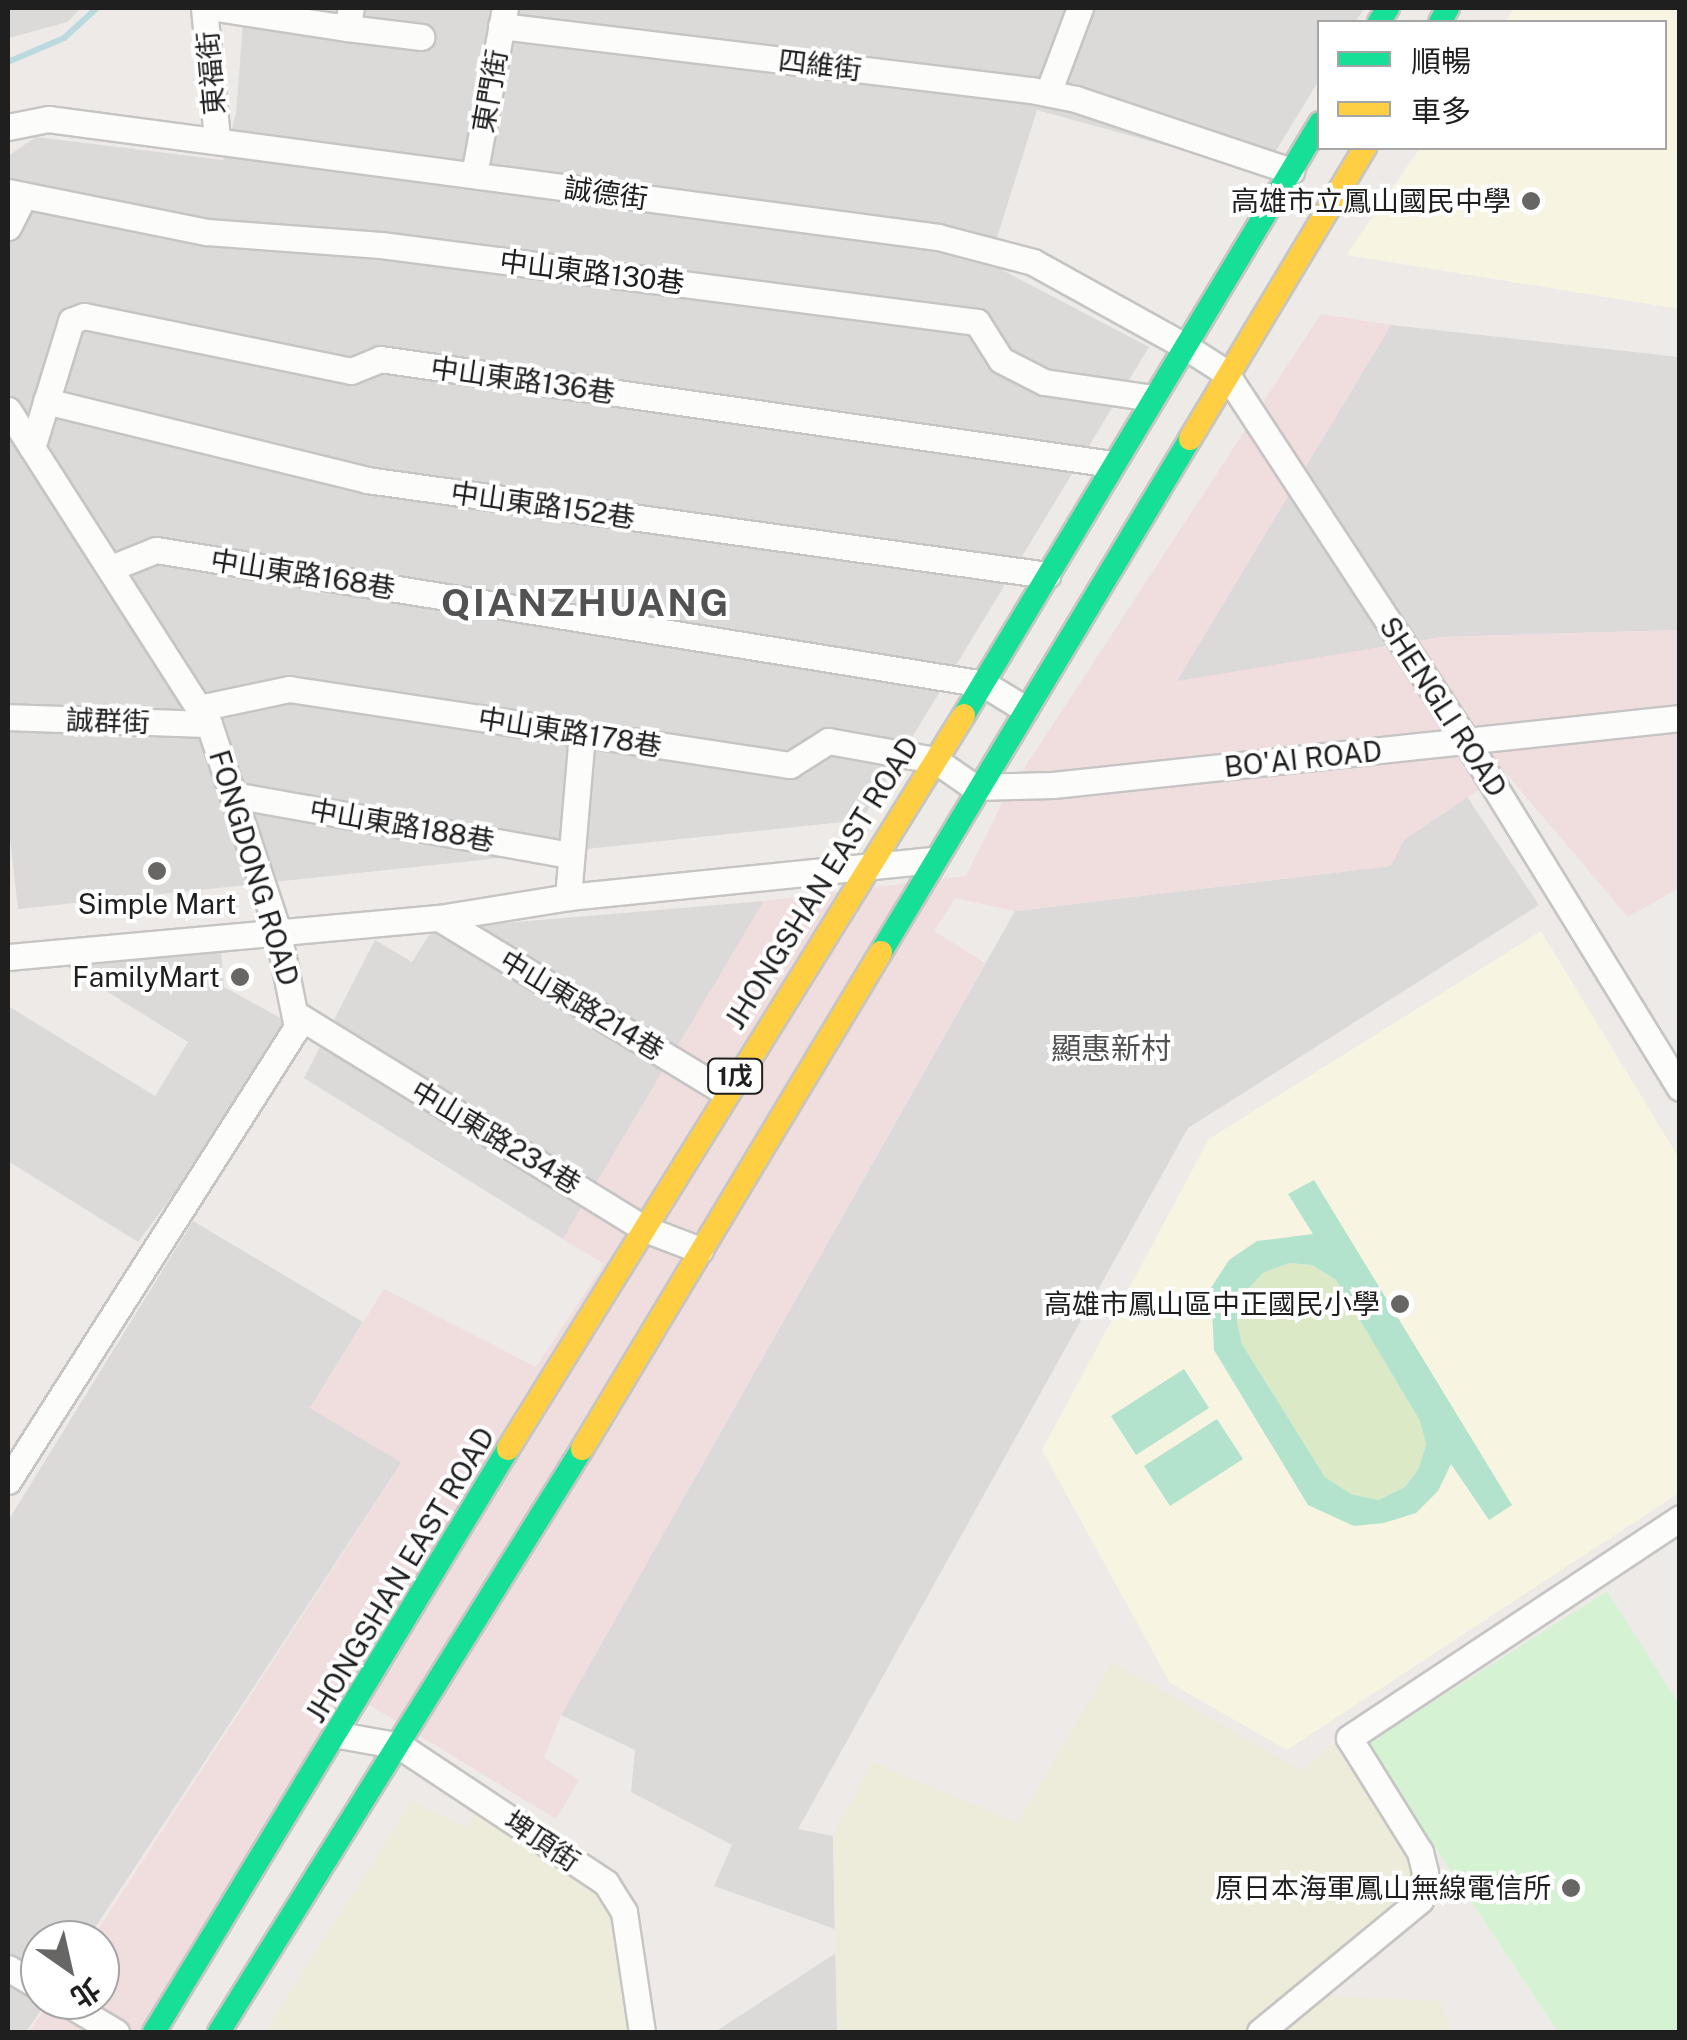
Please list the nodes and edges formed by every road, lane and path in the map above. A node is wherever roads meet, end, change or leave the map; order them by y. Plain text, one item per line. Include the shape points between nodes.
1 (204, 8) edge
2 (216, 8) edge
3 (1080, 8) edge
4 (503, 17) edge
5 (349, 18) edge
6 (421, 37) dead end
7 (1048, 94) junction
8 (8, 126) edge
9 (1317, 128) edge
10 (217, 140) junction
11 (1364, 150) edge
12 (1291, 171) junction
13 (474, 175) junction
14 (16, 194) edge
15 (8, 227) edge
16 (1183, 345) junction
17 (1225, 372) junction
18 (1152, 398) junction
19 (46, 400) junction
20 (8, 410) edge
21 (32, 448) junction
22 (1112, 464) junction
23 (111, 568) junction
24 (1047, 575) junction
25 (984, 684) junction
26 (1025, 709) junction
27 (204, 716) junction
28 (8, 717) edge
29 (1680, 718) edge
30 (582, 734) junction
31 (1467, 742) junction
32 (935, 760) junction
33 (974, 787) junction
34 (233, 795) junction
35 (572, 855) junction
36 (932, 860) junction
37 (865, 866) junction
38 (568, 897) junction
39 (439, 918) junction
40 (277, 928) junction
41 (8, 957) edge
42 (297, 1015) junction
43 (1678, 1083) edge
44 (725, 1092) junction
45 (645, 1228) junction
46 (700, 1250) junction
47 (8, 1482) edge
48 (1680, 1518) edge
49 (339, 1735) junction
50 (400, 1746) junction
51 (154, 2032) edge
52 (219, 2032) edge
53 (642, 2032) edge
54 (1260, 2032) edge

1 - 10 street, 東福街
2 - 5 street
3 - 7 street
4 - 7 street, 四維街
4 - 13 street, 東門街
5 - 6 street
7 - 12 street, 四維街
8 - 10 street, 誠德街 via 48,119
9 - 12 main road, JHONGSHAN EAST ROAD / 1戊
10 - 13 street, 誠德街
11 - 17 main road, 1戊
12 - 16 main road, JHONGSHAN EAST ROAD / 1戊
13 - 16 street, 誠德街 via 984,247 1033,262
14 - 15 street
14 - 18 street, 中山東路130巷 via 207,232 382,245 978,322 1001,360 1044,382
16 - 17 street, SHENGLI ROAD
16 - 18 main road, JHONGSHAN EAST ROAD / 1戊
17 - 26 main road, 1戊
17 - 31 street, SHENGLI ROAD
18 - 22 main road, JHONGSHAN EAST ROAD / 1戊
19 - 21 street, 中山東路136巷
19 - 22 street, 中山東路136巷 via 72,321 84,316 351,370 380,359
19 - 24 street, 中山東路152巷 via 367,480
20 - 21 street, FONGDONG ROAD
21 - 23 street, FONGDONG ROAD
22 - 24 main road, JHONGSHAN EAST ROAD / 1戊
23 - 25 street, 中山東路168巷 via 156,550
23 - 27 street, FONGDONG ROAD
24 - 25 main road, JHONGSHAN EAST ROAD / 1戊
25 - 26 street, 中山東路168巷
25 - 32 main road, JHONGSHAN EAST ROAD / 1戊
26 - 33 main road, 1戊
27 - 28 street, 誠群街
27 - 30 street, 中山東路178巷 via 289,688
27 - 34 street, FONGDONG ROAD
29 - 31 street, BO'AI ROAD
30 - 32 street, 中山東路178巷 via 774,764 790,765 828,741
30 - 35 street
31 - 33 street, BO'AI ROAD via 1053,785
31 - 43 street, SHENGLI ROAD
32 - 33 street
32 - 37 main road, JHONGSHAN EAST ROAD / 1戊
33 - 36 main road, 1戊
34 - 35 street, 中山東路188巷
34 - 40 street, FONGDONG ROAD
35 - 38 street
36 - 37 street
36 - 46 main road, 1戊
37 - 38 street
37 - 44 main road, JHONGSHAN EAST ROAD / 1戊
38 - 39 street
39 - 40 street
39 - 44 street, 中山東路214巷
40 - 41 street
40 - 42 street, FONGDONG ROAD
42 - 45 street, 中山東路234巷
42 - 47 street, FONGDONG ROAD via 297,1028
44 - 45 main road, JHONGSHAN EAST ROAD / 1戊
45 - 46 street, 中山東路234巷
45 - 49 main road, JHONGSHAN EAST ROAD / 1戊
46 - 50 main road, 1戊
48 - 54 street via 1350,1738 1420,1852 1420,1900
49 - 50 street, 埤頂街
49 - 51 main road, JHONGSHAN EAST ROAD / 1戊
50 - 52 main road, 1戊
50 - 53 street, 埤頂街 via 616,1894

